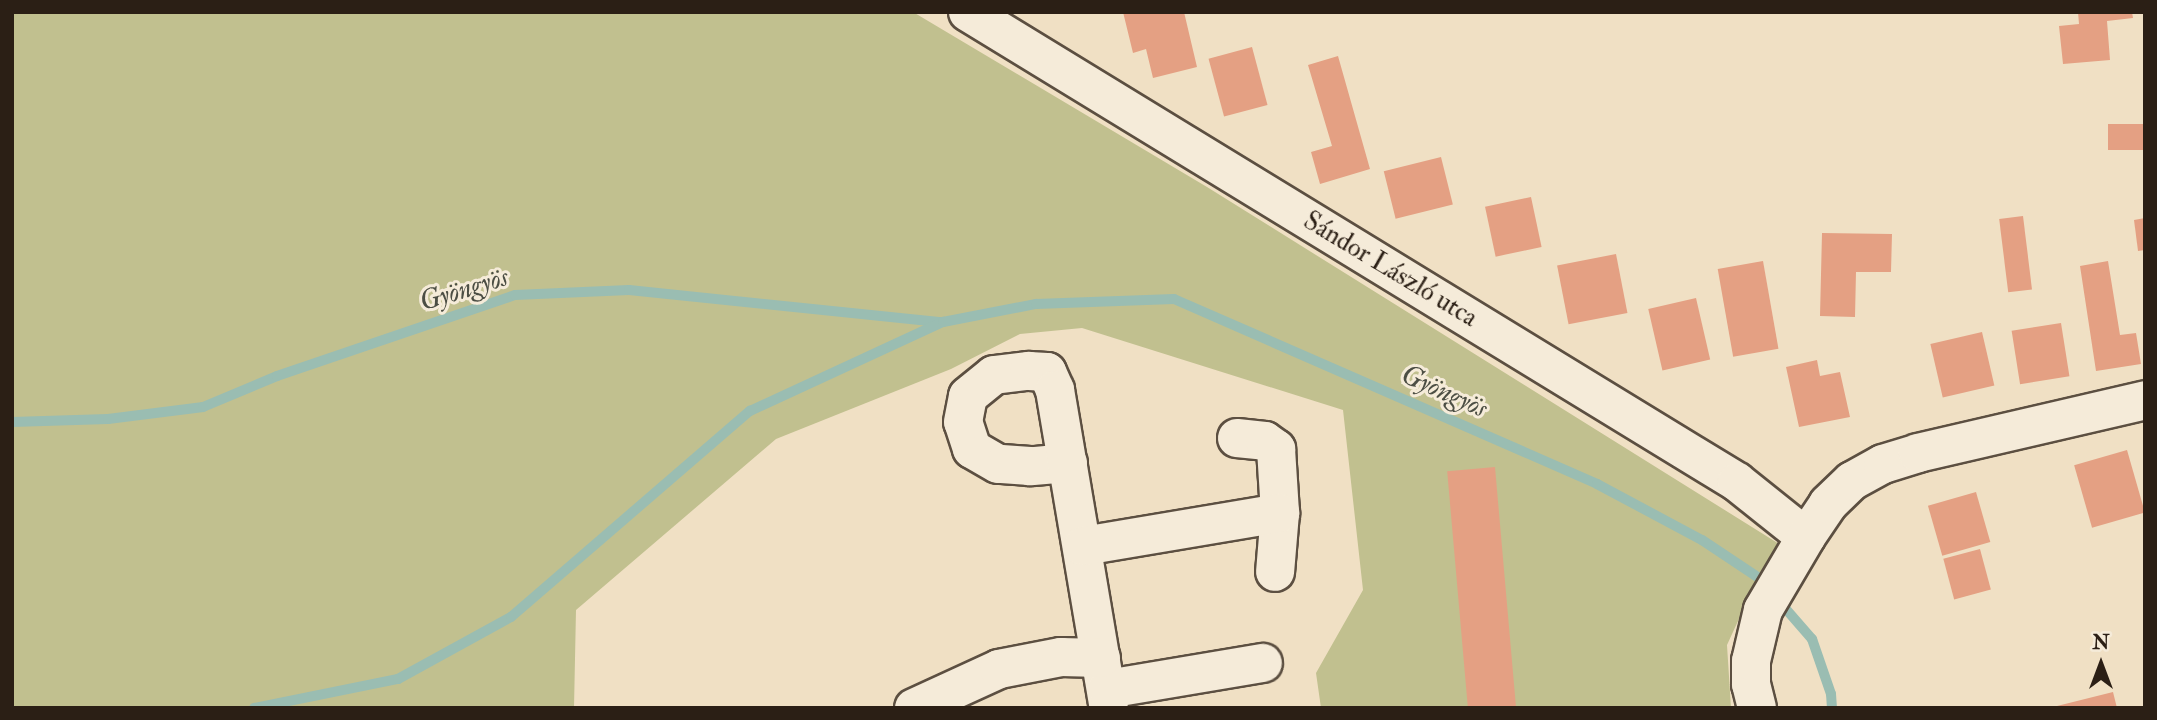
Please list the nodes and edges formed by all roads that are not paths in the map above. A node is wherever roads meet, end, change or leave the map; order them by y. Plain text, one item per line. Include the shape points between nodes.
1 (968, 12) edge
2 (2145, 400) edge
3 (1237, 438) dead end
4 (1068, 463) dead end
5 (1280, 513) junction
6 (1806, 537) junction
7 (1083, 546) junction
8 (1275, 572) dead end
9 (1263, 663) dead end
10 (1106, 685) edge
11 (914, 708) edge
12 (1757, 708) edge

1 - 6 street, Sándor László utca via 1737,482
2 - 6 street via 1883,464 1852,481
3 - 5 street via 1265,441 1276,449
4 - 7 street
5 - 7 street
5 - 8 street
6 - 12 street via 1772,595 1751,661
7 - 10 street
9 - 10 street
10 - 11 street via 1061,657 999,668

